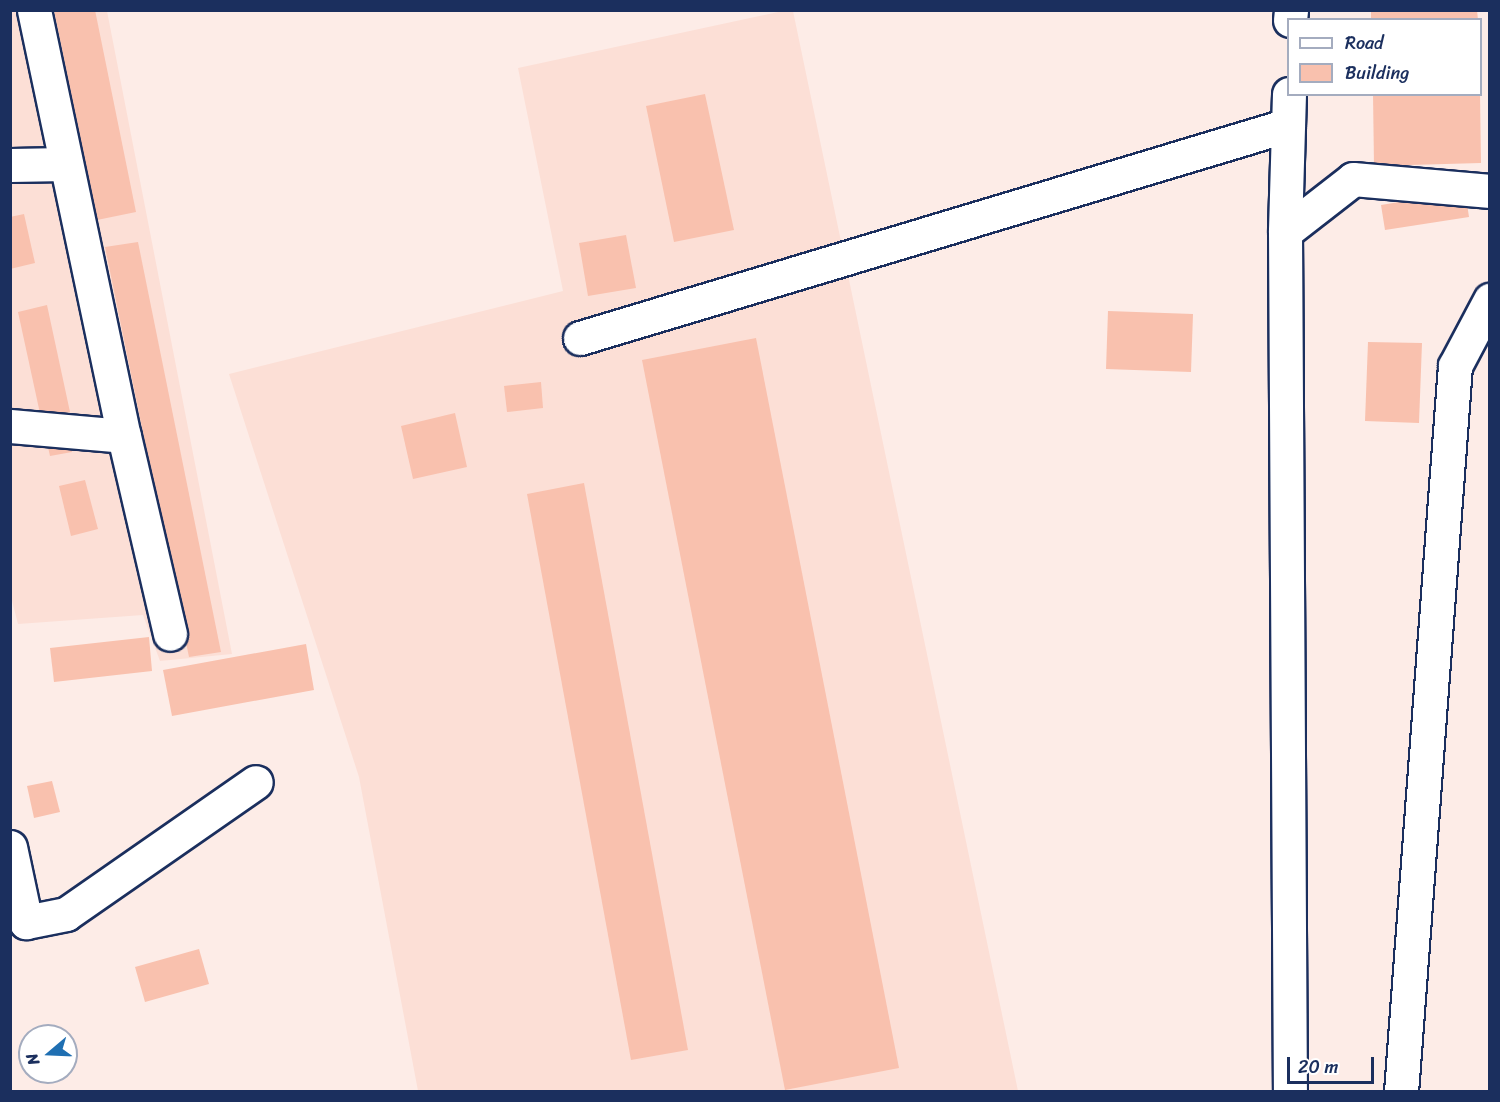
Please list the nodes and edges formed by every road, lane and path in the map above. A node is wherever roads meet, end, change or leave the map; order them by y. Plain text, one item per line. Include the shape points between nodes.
1 (34, 10) edge
2 (1288, 110) edge
3 (66, 164) junction
4 (10, 165) edge
5 (1490, 191) edge
6 (1286, 232) junction
7 (1490, 300) edge
8 (580, 338) dead end
9 (10, 426) edge
10 (124, 436) junction
11 (170, 634) dead end
12 (256, 782) dead end
13 (10, 847) edge
14 (1290, 1092) edge
15 (1401, 1092) edge

1 - 3 street
2 - 6 street
2 - 8 street
3 - 4 street
3 - 10 street
5 - 6 street via 1353,179
6 - 14 street
7 - 15 street via 1455,366
9 - 10 street
10 - 11 street
12 - 13 street via 66,914 26,922

